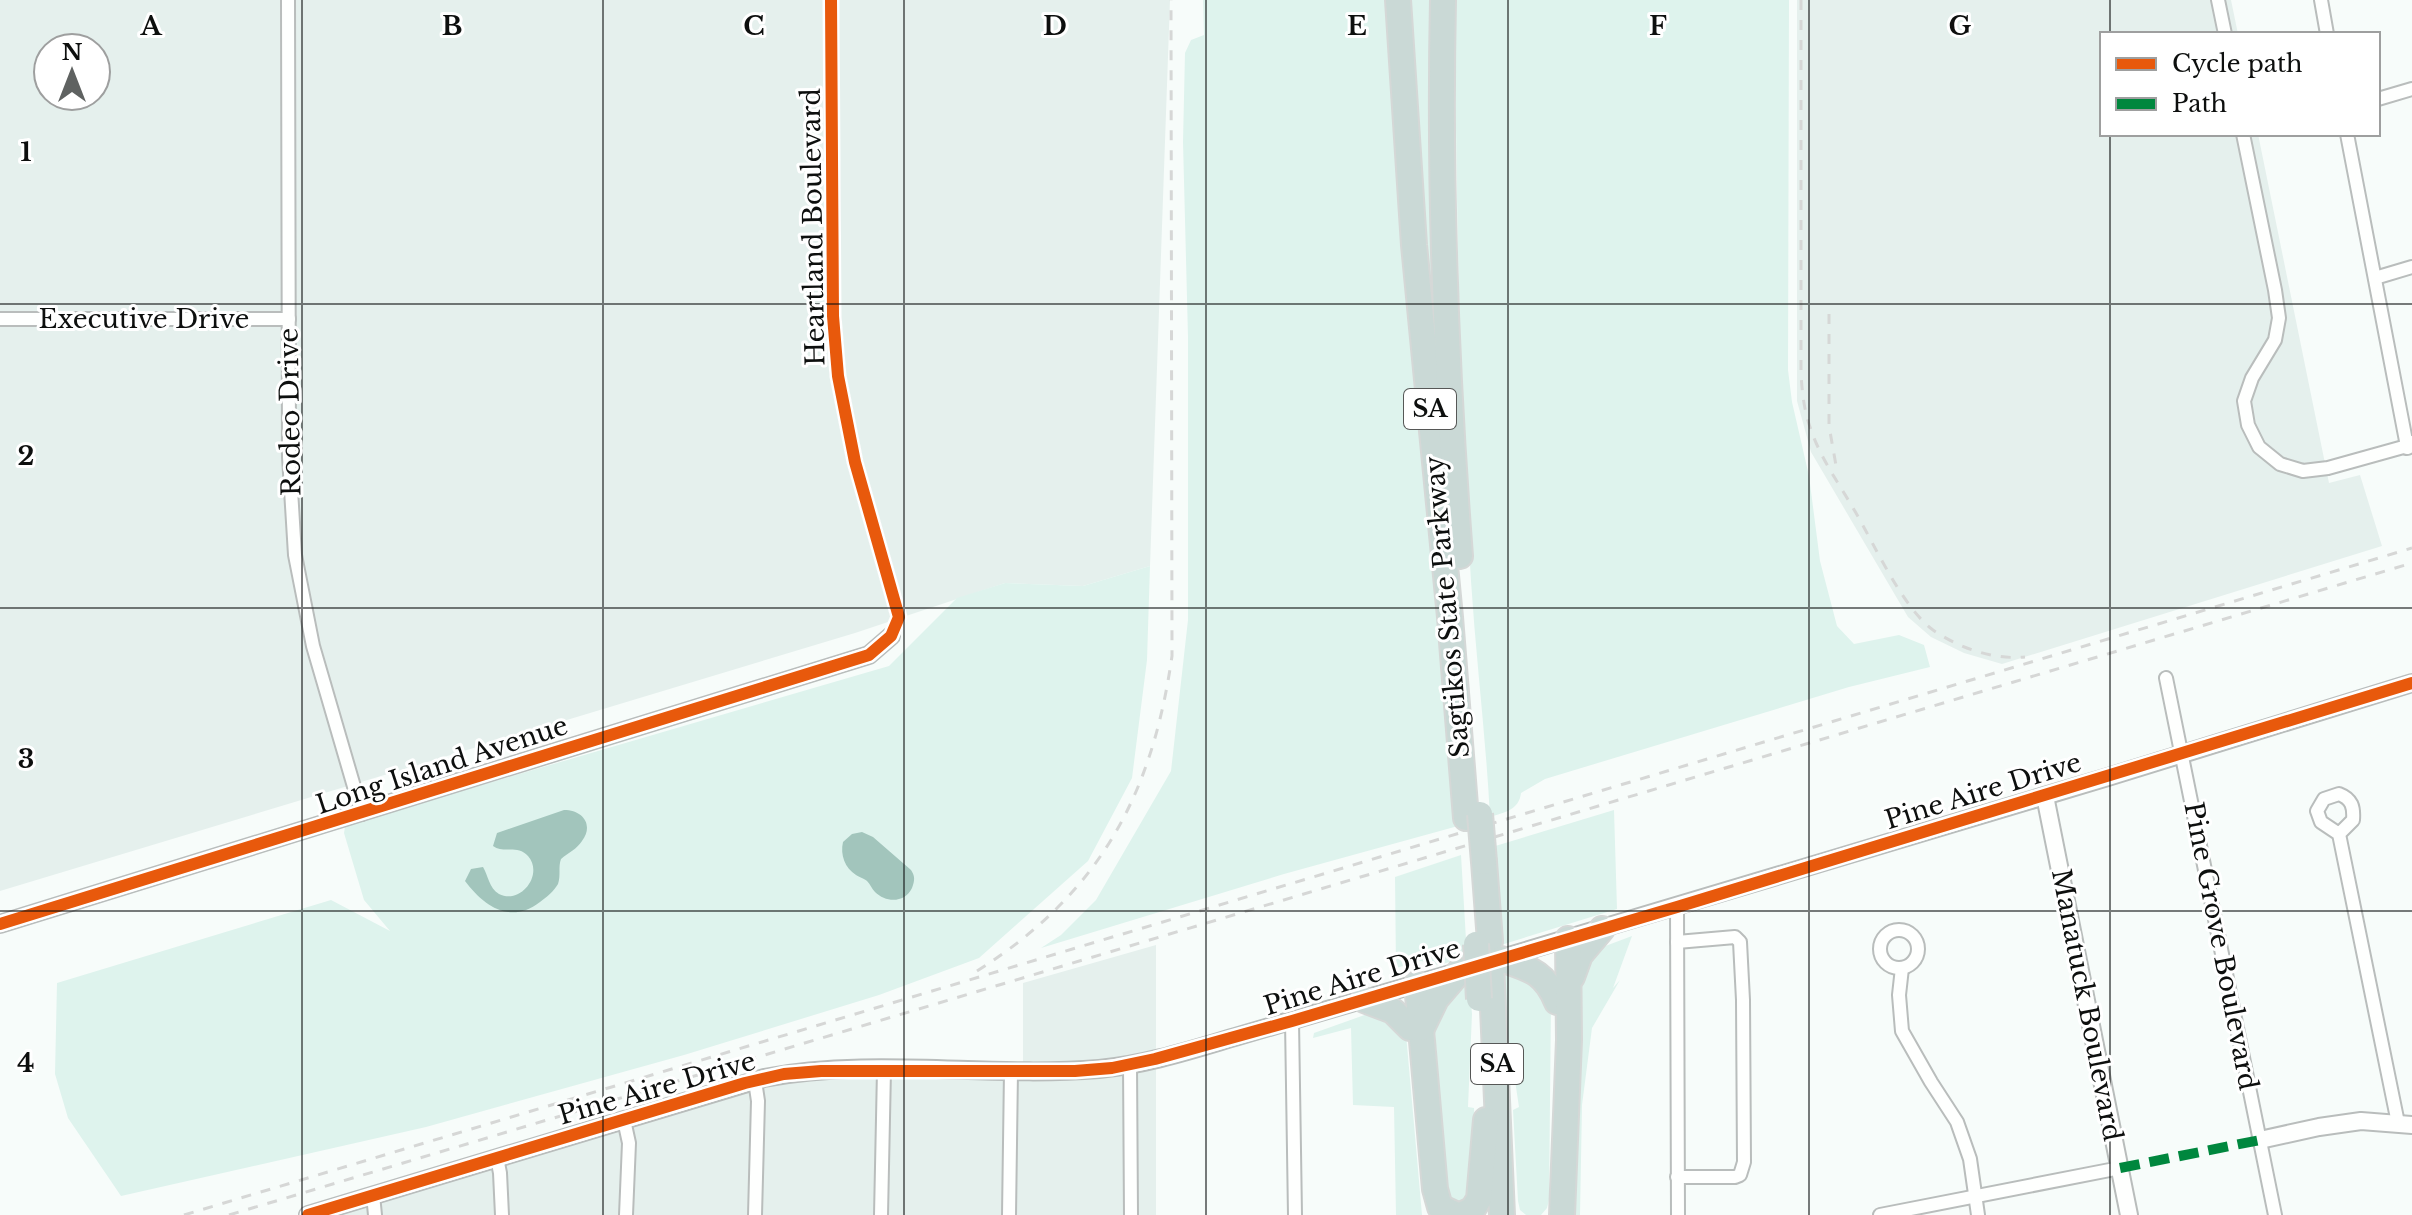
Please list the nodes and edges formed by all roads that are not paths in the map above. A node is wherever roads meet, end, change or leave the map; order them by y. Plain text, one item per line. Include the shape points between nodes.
1 (288, 0) edge
2 (831, 0) edge
3 (1398, 0) edge
4 (1443, 0) edge
5 (2218, 0) edge
6 (2321, 0) edge
7 (2225, 32) edge
8 (2327, 32) edge
9 (2412, 89) edge
10 (2380, 98) edge
11 (2243, 136) edge
12 (2347, 136) edge
13 (2412, 267) edge
14 (2375, 278) junction
15 (0, 319) edge
16 (289, 319) junction
17 (2410, 445) edge
18 (891, 636) joint
19 (2166, 678) dead end
20 (2412, 683) edge
21 (2182, 754) junction
22 (2045, 796) junction
23 (362, 814) junction
24 (1473, 816) junction
25 (2339, 834) dead end
26 (1677, 907) junction
27 (0, 924) edge
28 (1602, 929) junction
29 (1564, 940) junction
30 (1677, 942) junction
31 (1489, 948) junction
32 (1902, 968) dead end
33 (1460, 971) junction
34 (1412, 985) junction
35 (1364, 1000) junction
36 (1563, 1006) junction
37 (1292, 1021) junction
38 (1416, 1029) junction
39 (1130, 1064) junction
40 (884, 1070) junction
41 (1011, 1071) junction
42 (755, 1081) junction
43 (624, 1120) junction
44 (2405, 1124) edge
45 (1493, 1125) junction
46 (2260, 1140) junction
47 (497, 1158) junction
48 (2120, 1168) junction
49 (1677, 1177) junction
50 (373, 1195) junction
51 (1975, 1198) junction
52 (308, 1215) edge
53 (375, 1215) edge
54 (502, 1215) edge
55 (626, 1215) edge
56 (755, 1215) edge
57 (881, 1215) edge
58 (1009, 1215) edge
59 (1131, 1215) edge
60 (1295, 1215) edge
61 (1428, 1215) edge
62 (1459, 1215) edge
63 (1490, 1215) edge
64 (1502, 1215) edge
65 (1518, 1215) edge
66 (1546, 1215) edge
67 (1562, 1215) edge
68 (1678, 1215) edge
69 (1880, 1215) edge
70 (1978, 1215) edge
71 (2129, 1215) edge
72 (2275, 1215) edge

1 - 16 street, Rodeo Drive
2 - 18 street, Heartland Boulevard via 838,376 855,462 899,617
3 - 24 highway, Sagtikos State Parkway / SA via 1410,203
4 - 24 highway, Sagtikos State Parkway / SA via 1451,412
5 - 7 street
6 - 8 street
9 - 10 street
11 - 17 street via 2279,318 2275,340 2244,401 2259,447 2280,464 2303,471
12 - 14 street
13 - 14 street
14 - 17 street
15 - 16 street, Executive Drive
16 - 23 street, Rodeo Drive via 295,555 313,646
18 - 23 street, Long Island Avenue via 869,655
19 - 21 street, Pine Grove Boulevard
20 - 21 street, Pine Aire Drive
21 - 22 street, Pine Aire Drive
21 - 46 street, Pine Grove Boulevard
22 - 26 street, Pine Aire Drive
22 - 48 street, Manatuck Boulevard
23 - 27 street, Long Island Avenue
24 - 31 highway, Sagtikos State Parkway / SA
25 - 44 street
26 - 28 street, Pine Aire Drive
26 - 30 street
28 - 29 street, Pine Aire Drive
28 - 36 highway via 1580,955
29 - 31 street, Pine Aire Drive
29 - 36 highway
30 - 49 street
30 - 49 street via 1735,937 1740,942 1744,1147 1740,1175
31 - 33 street, Pine Aire Drive
31 - 36 highway via 1541,976
31 - 45 highway, Sagtikos State Parkway / SA, bridge via 1486,998
32 - 51 street via 1902,1031 1957,1122 1970,1159
33 - 34 street, Pine Aire Drive
33 - 38 highway
34 - 35 street, Pine Aire Drive
34 - 38 highway
35 - 37 street, Pine Aire Drive
35 - 38 highway via 1393,1011
36 - 66 highway via 1554,1195
36 - 67 highway
37 - 39 street, Pine Aire Drive
37 - 60 street
38 - 61 highway
38 - 62 highway via 1436,1197 1440,1207
39 - 41 street, Pine Aire Drive
39 - 59 street
40 - 41 street, Pine Aire Drive
40 - 42 street, Pine Aire Drive via 796,1073
40 - 57 street
41 - 58 street
42 - 43 street, Pine Aire Drive
42 - 56 street
43 - 47 street, Pine Aire Drive
43 - 55 street via 629,1143
44 - 46 street via 2361,1121
45 - 62 highway via 1479,1199 1473,1209
45 - 63 highway, Sagtikos State Parkway / SA
45 - 64 highway, Sagtikos State Parkway / SA
45 - 65 highway
46 - 72 street, Pine Grove Boulevard
47 - 50 street, Pine Aire Drive
47 - 54 street
48 - 51 street
48 - 71 street, Manatuck Boulevard
49 - 68 street
50 - 52 street, Pine Aire Drive
50 - 53 street
51 - 69 street
51 - 70 street

